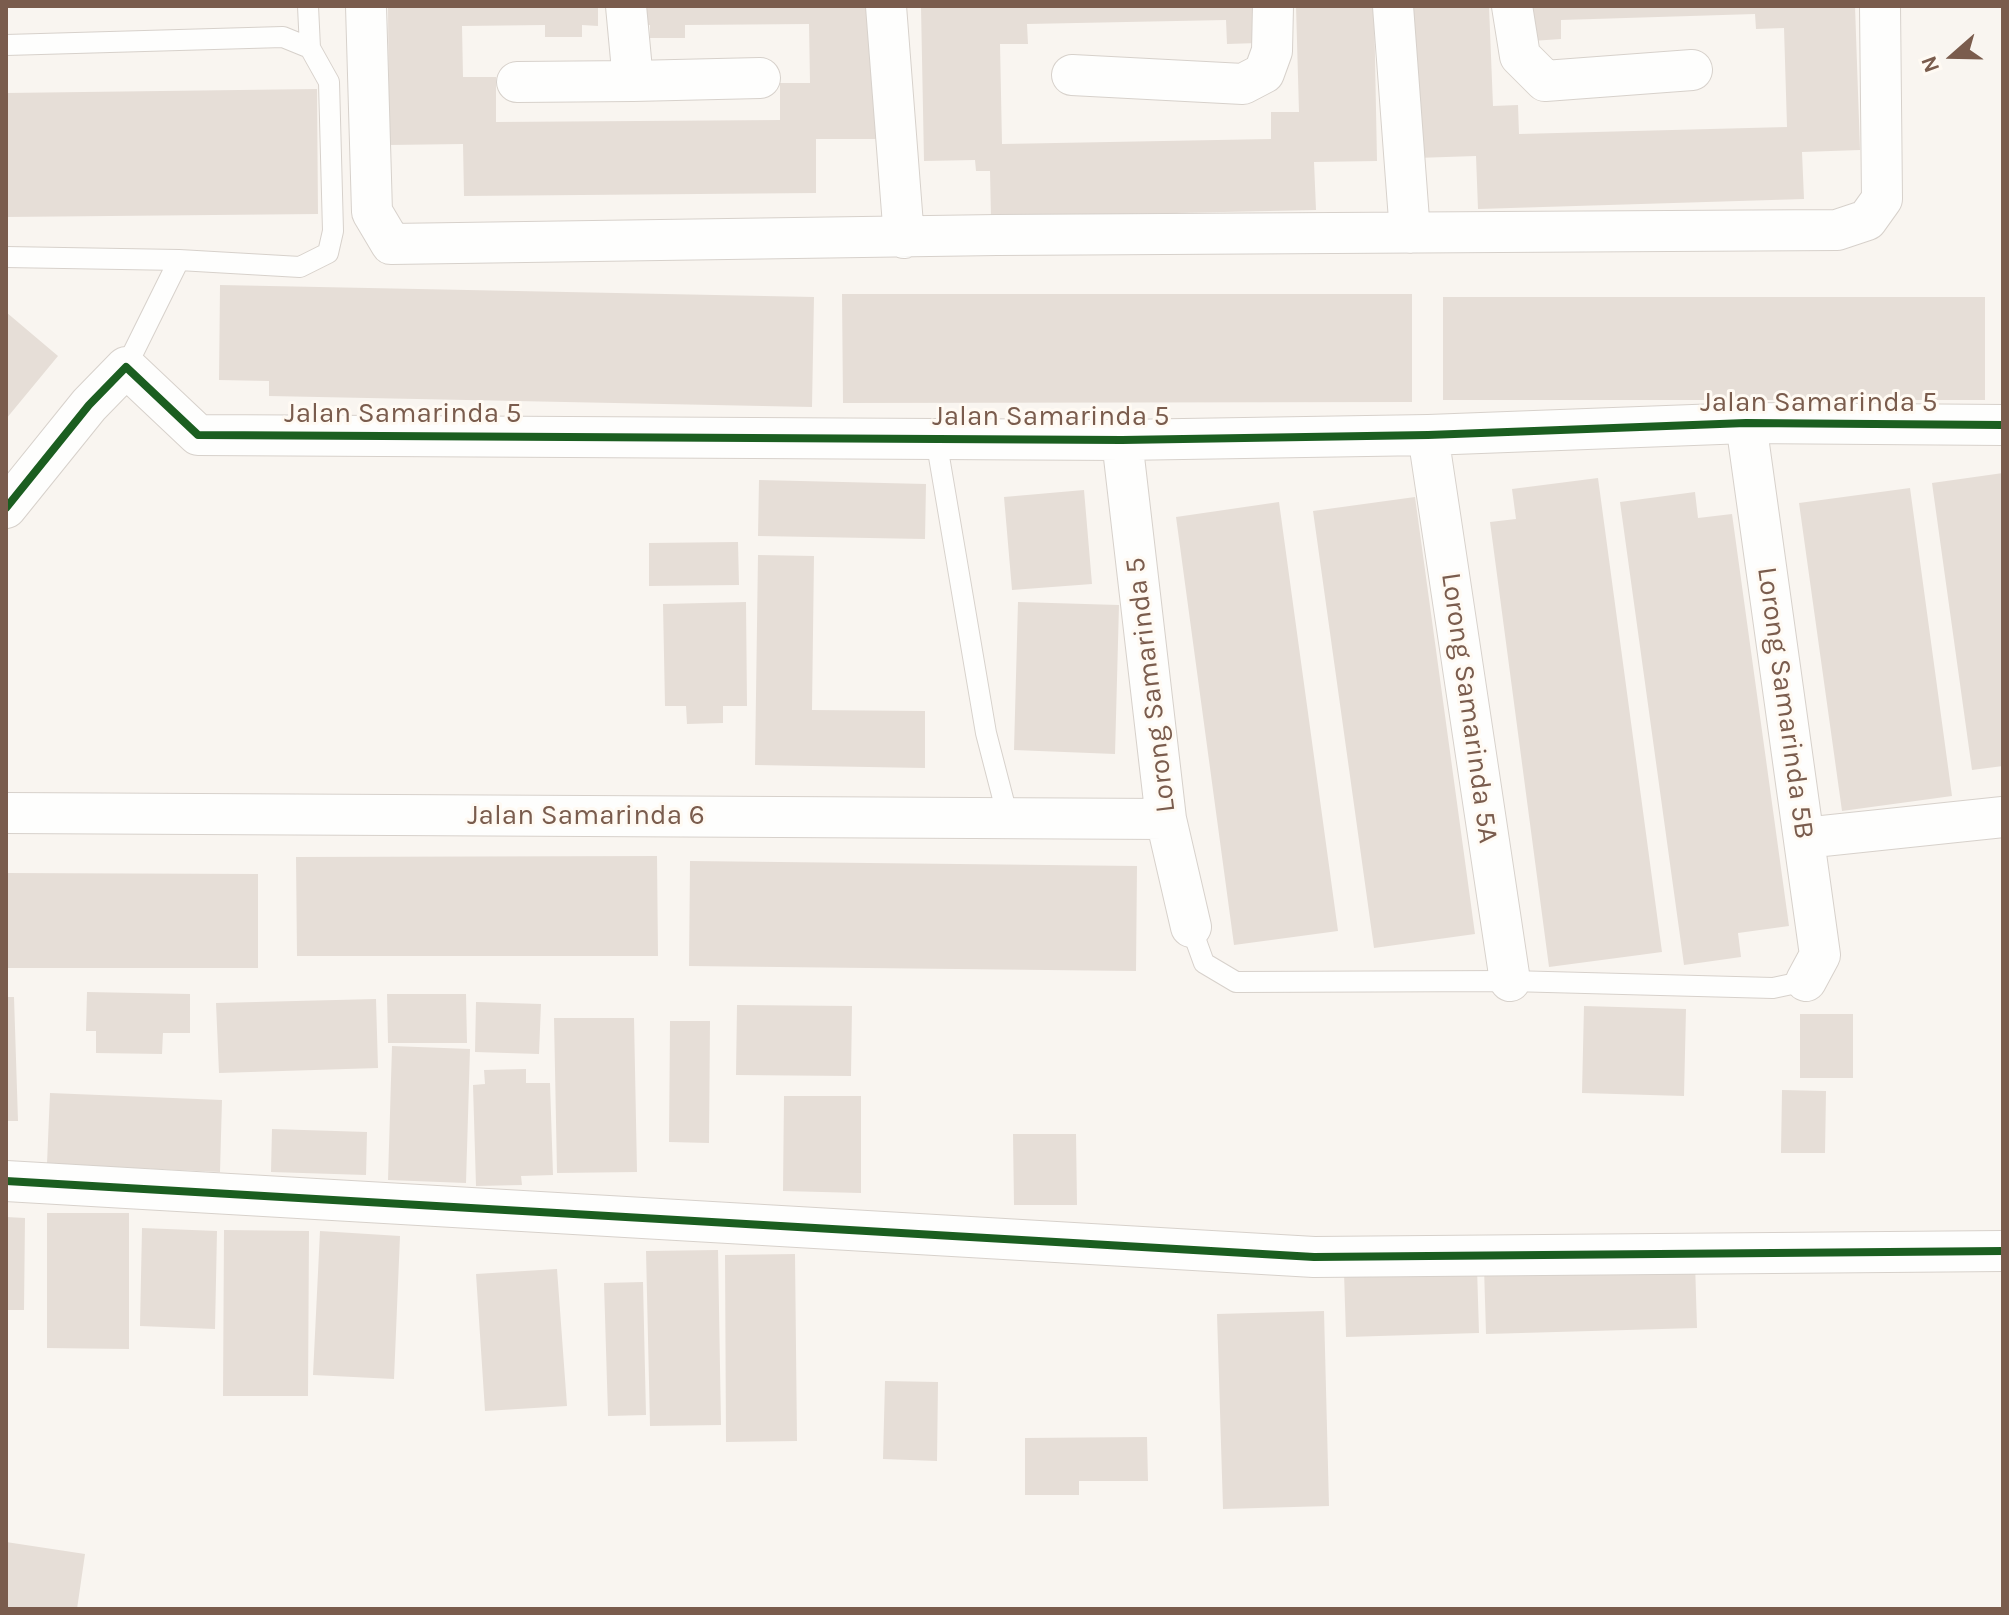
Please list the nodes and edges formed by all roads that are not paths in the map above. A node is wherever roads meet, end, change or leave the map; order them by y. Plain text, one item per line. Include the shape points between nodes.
1 (308, 6) edge
2 (366, 6) edge
3 (626, 6) edge
4 (886, 6) edge
5 (1273, 6) edge
6 (1393, 6) edge
7 (1512, 6) edge
8 (1880, 6) edge
9 (6, 45) edge
10 (310, 48) junction
11 (1692, 70) dead end
12 (1072, 75) dead end
13 (760, 78) dead end
14 (633, 81) junction
15 (517, 82) dead end
16 (1410, 233) junction
17 (904, 238) junction
18 (6, 257) edge
19 (179, 260) junction
20 (126, 367) junction
21 (1746, 423) junction
22 (2003, 425) edge
23 (1428, 435) junction
24 (936, 439) junction
25 (1122, 440) junction
26 (6, 508) edge
27 (6, 813) edge
28 (2003, 817) edge
29 (1008, 818) junction
30 (1166, 819) junction
31 (1804, 838) junction
32 (1191, 927) joint
33 (1510, 981) junction
34 (1806, 981) joint
35 (6, 1181) edge
36 (2003, 1251) edge

1 - 10 lane
2 - 17 street via 372,212 391,244
3 - 14 street
4 - 17 street
5 - 12 street via 1272,51 1264,73 1243,84
6 - 16 street
7 - 11 street via 1520,56 1545,81
8 - 16 street via 1882,199 1867,220 1837,230
9 - 10 lane via 283,37
10 - 19 lane via 329,82 333,231 328,253 300,267
13 - 14 street
14 - 15 street
16 - 17 street
18 - 19 lane
19 - 20 lane
20 - 24 street, Jalan Samarinda 5 via 198,435
20 - 26 street
21 - 22 street, Jalan Samarinda 5
21 - 23 street, Jalan Samarinda 5
21 - 31 street, Lorong Samarinda 5B
23 - 25 street, Jalan Samarinda 5
23 - 33 street, Lorong Samarinda 5A
24 - 25 street, Jalan Samarinda 5
24 - 29 lane via 986,733
25 - 30 street, Lorong Samarinda 5
27 - 29 street, Jalan Samarinda 6
28 - 31 street
29 - 30 street, Jalan Samarinda 6
30 - 32 street, Lorong Samarinda 5
31 - 34 street, Lorong Samarinda 5B via 1820,955
32 - 33 lane via 1204,963 1236,982
33 - 34 lane via 1773,988
35 - 36 street via 1314,1257

